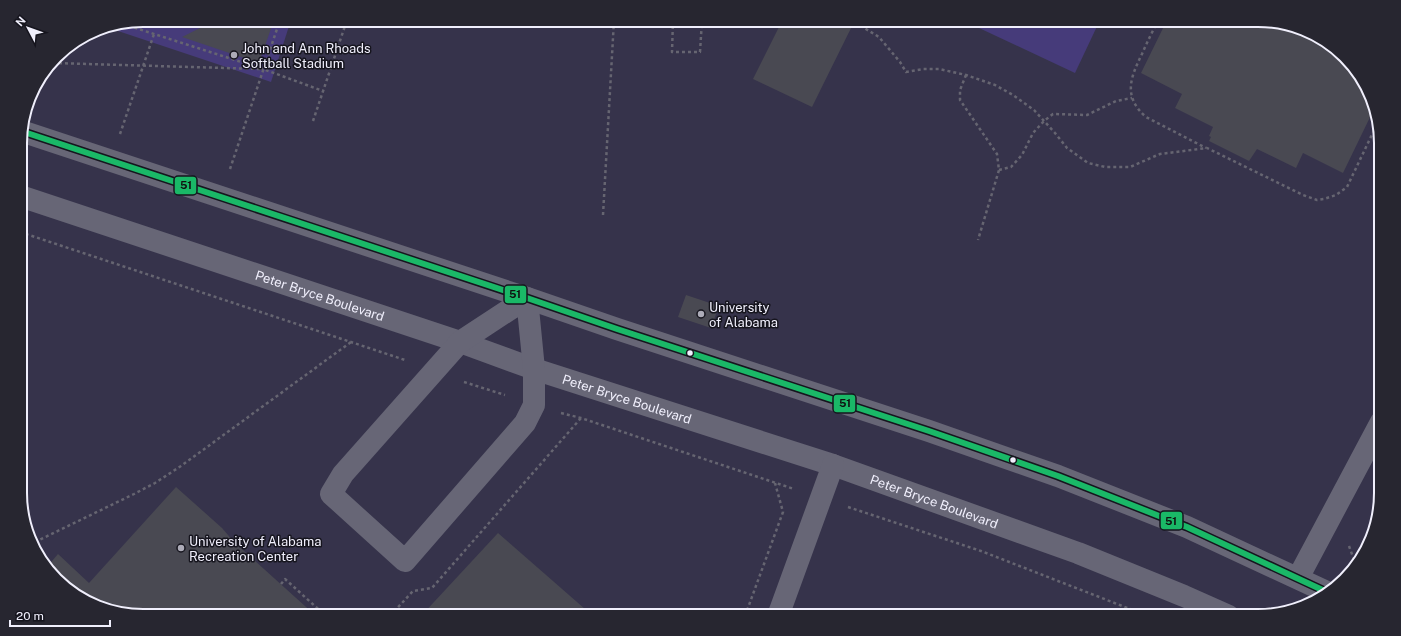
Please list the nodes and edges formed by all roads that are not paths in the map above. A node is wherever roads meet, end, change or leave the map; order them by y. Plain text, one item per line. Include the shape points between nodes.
1 (27, 133) edge
2 (27, 198) edge
3 (527, 298) junction
4 (460, 342) junction
5 (534, 369) junction
6 (1374, 435) edge
7 (833, 465) junction
8 (1298, 578) junction
9 (1321, 589) edge
10 (781, 609) edge
11 (1213, 609) edge

1 - 3 street
2 - 4 street, Peter Bryce Boulevard
3 - 4 street
3 - 5 street
3 - 8 street via 1058,476 1187,527
4 - 5 street, Peter Bryce Boulevard
4 - 5 street via 343,474 331,494 405,561 525,423 534,405
5 - 7 street, Peter Bryce Boulevard
6 - 8 street
7 - 10 street
7 - 11 street, Peter Bryce Boulevard via 1078,553
8 - 9 street

